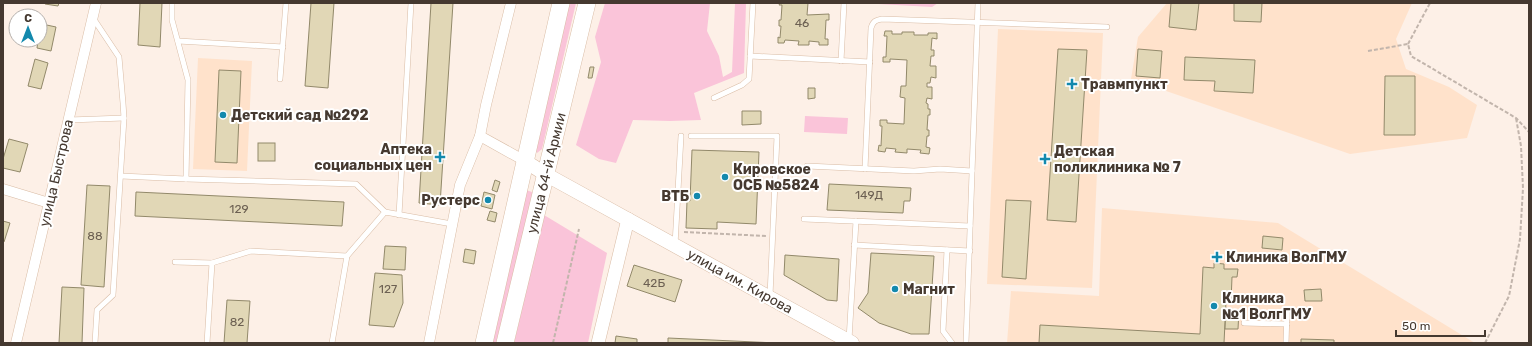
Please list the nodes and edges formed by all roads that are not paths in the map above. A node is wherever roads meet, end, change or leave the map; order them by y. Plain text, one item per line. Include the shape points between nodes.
1 (96, 3) edge
2 (172, 3) edge
3 (286, 3) edge
4 (411, 3) edge
5 (511, 3) edge
6 (561, 3) edge
7 (587, 3) edge
8 (753, 3) edge
9 (844, 3) edge
10 (978, 3) edge
11 (92, 18) junction
12 (978, 22) junction
13 (1107, 27) dead end
14 (178, 41) junction
15 (283, 47) junction
16 (750, 56) junction
17 (841, 61) junction
18 (870, 62) junction
19 (280, 79) dead end
20 (714, 98) dead end
21 (124, 118) junction
22 (68, 120) junction
23 (480, 136) junction
24 (681, 136) dead end
25 (691, 136) dead end
26 (525, 161) junction
27 (807, 166) dead end
28 (865, 169) junction
29 (972, 171) junction
30 (545, 174) junction
31 (120, 176) junction
32 (186, 179) junction
33 (3, 189) edge
34 (49, 203) junction
35 (385, 212) junction
36 (399, 215) junction
37 (628, 219) junction
38 (804, 219) dead end
39 (856, 221) junction
40 (452, 224) junction
41 (970, 226) junction
42 (676, 238) junction
43 (854, 245) junction
44 (947, 250) junction
45 (970, 251) junction
46 (347, 256) junction
47 (175, 262) dead end
48 (212, 263) junction
49 (770, 297) junction
50 (1287, 312) dead end
51 (1244, 323) dead end
52 (1287, 324) junction
53 (851, 342) edge
54 (16, 343) edge
55 (95, 343) edge
56 (207, 343) edge
57 (332, 343) edge
58 (429, 343) edge
59 (484, 343) edge
60 (505, 343) edge
61 (598, 343) edge
62 (952, 343) edge
63 (966, 343) edge
64 (1286, 343) edge

1 - 11 street, улица Быстрова
2 - 14 lane via 172,20
3 - 15 lane
4 - 36 lane
5 - 23 street
6 - 26 highway, улица 64-й Армии
7 - 30 highway, улица 64-й Армии
8 - 16 lane
9 - 17 lane
10 - 12 lane
11 - 21 lane via 119,57
11 - 22 street, улица Быстрова
12 - 13 lane
12 - 18 lane via 876,20 872,23
12 - 29 lane
14 - 15 lane
14 - 32 lane via 188,80
15 - 19 lane
16 - 17 lane
16 - 20 lane via 749,79
17 - 18 lane
18 - 28 lane
21 - 22 lane
21 - 31 lane
22 - 34 street, улица Быстрова
23 - 26 street
23 - 40 street via 460,185
24 - 42 lane
25 - 49 lane via 777,136
26 - 30 main road, улица им. Кирова
26 - 59 highway, улица 64-й Армии
27 - 28 lane
28 - 29 lane
29 - 41 lane
30 - 37 main road, улица им. Кирова
30 - 60 highway, улица 64-й Армии
31 - 32 lane
31 - 55 lane via 113,295 97,310
32 - 35 lane via 356,184
33 - 34 street
34 - 54 street, улица Быстрова
35 - 36 lane
35 - 46 lane
36 - 40 lane
37 - 42 main road, улица им. Кирова
37 - 61 street
38 - 39 lane
39 - 41 lane
39 - 43 lane
40 - 58 street
41 - 45 lane
42 - 49 main road, улица им. Кирова
43 - 44 lane
43 - 53 lane
44 - 45 lane
44 - 62 lane via 943,331
45 - 63 lane
46 - 48 lane via 251,251
46 - 57 lane
47 - 48 lane
48 - 56 lane
49 - 53 main road, улица им. Кирова
50 - 52 lane
51 - 52 lane
52 - 64 lane

